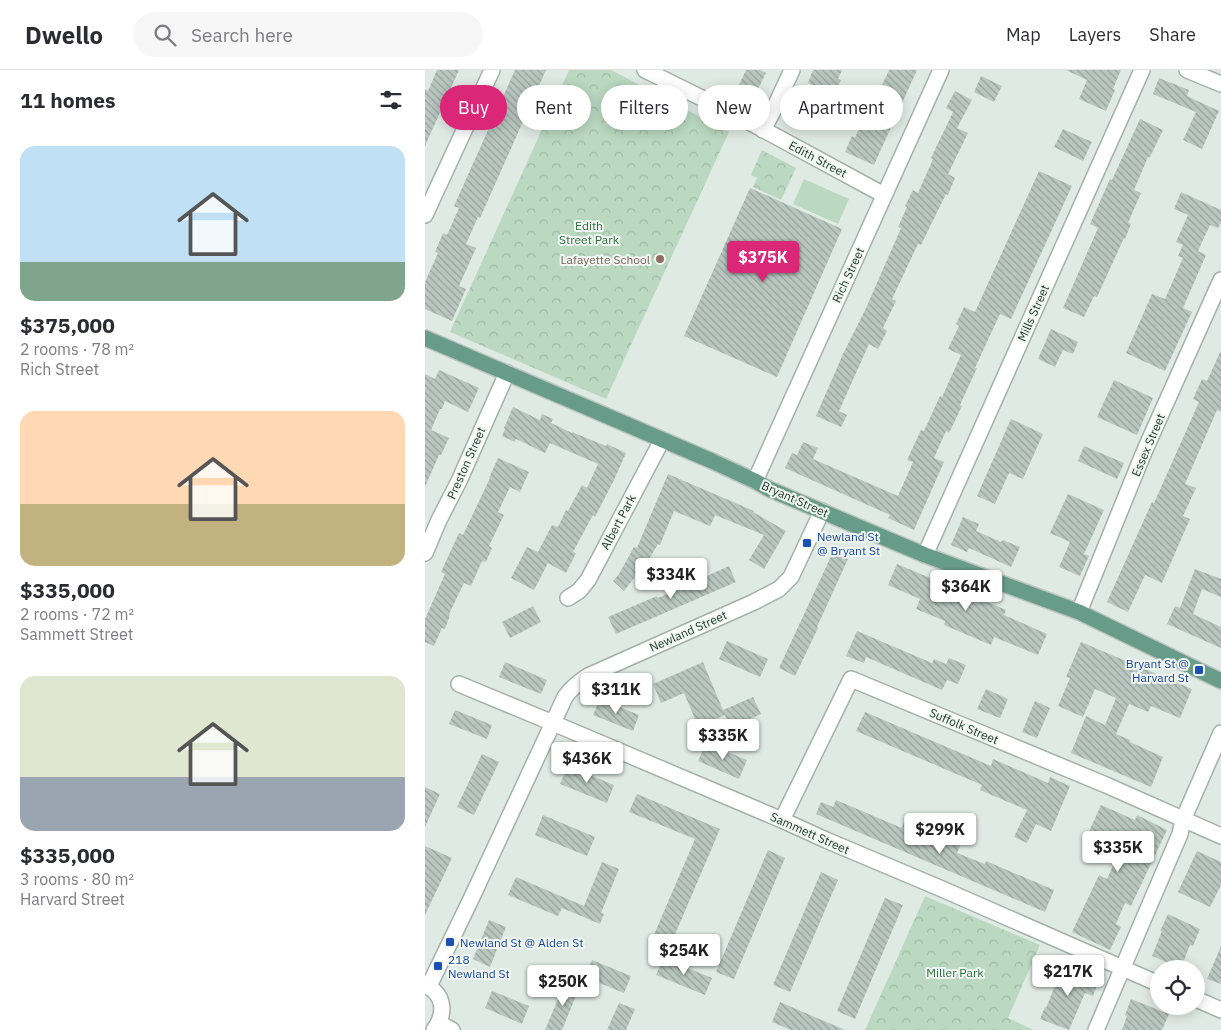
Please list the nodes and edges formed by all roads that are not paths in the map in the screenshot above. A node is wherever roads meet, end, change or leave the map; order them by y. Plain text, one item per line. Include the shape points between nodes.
1 (492, 70) edge
2 (645, 70) edge
3 (792, 70) edge
4 (941, 70) edge
5 (1142, 70) edge
6 (1187, 70) edge
7 (1221, 84) edge
8 (698, 97) edge
9 (770, 117) edge
10 (763, 130) edge
11 (884, 196) junction
12 (425, 215) edge
13 (1221, 280) edge
14 (425, 338) edge
15 (507, 373) junction
16 (661, 440) junction
17 (755, 481) junction
18 (822, 511) junction
19 (425, 553) edge
20 (925, 555) junction
21 (568, 598) dead end
22 (1079, 612) junction
23 (1221, 681) edge
24 (459, 684) dead end
25 (553, 723) junction
26 (1221, 733) edge
27 (782, 820) junction
28 (1183, 820) junction
29 (1221, 836) edge
30 (1123, 969) junction
31 (1150, 980) edge
32 (427, 985) edge
33 (1205, 1003) edge
34 (1221, 1010) edge
35 (442, 1028) edge
36 (1096, 1030) edge

1 - 12 street
2 - 8 street, Edith Street
3 - 9 street
4 - 11 street, Rich Street
5 - 20 street, Mills Street
6 - 7 street
10 - 11 street, Edith Street
11 - 17 street, Rich Street
13 - 22 street, Essex Street via 1144,452
14 - 15 main road, Bryant Street
15 - 16 main road, Bryant Street
15 - 19 street, Preston Street
16 - 17 main road, Bryant Street
16 - 21 street, Albert Park via 588,580
17 - 18 main road, Bryant Street
18 - 20 main road, Bryant Street
18 - 25 street, Newland Street via 783,586 588,676 570,690
20 - 22 main road, Bryant Street
22 - 23 main road, Bryant Street
24 - 25 street, Sammett Street
25 - 27 street, Sammett Street
25 - 32 street, Newland Street
26 - 28 street
27 - 28 street, Suffolk Street via 851,679
27 - 30 street, Sammett Street
28 - 29 street, Suffolk Street
28 - 30 street
30 - 31 street, Sammett Street
30 - 36 street
32 - 35 street via 437,993 441,1003
33 - 34 street

